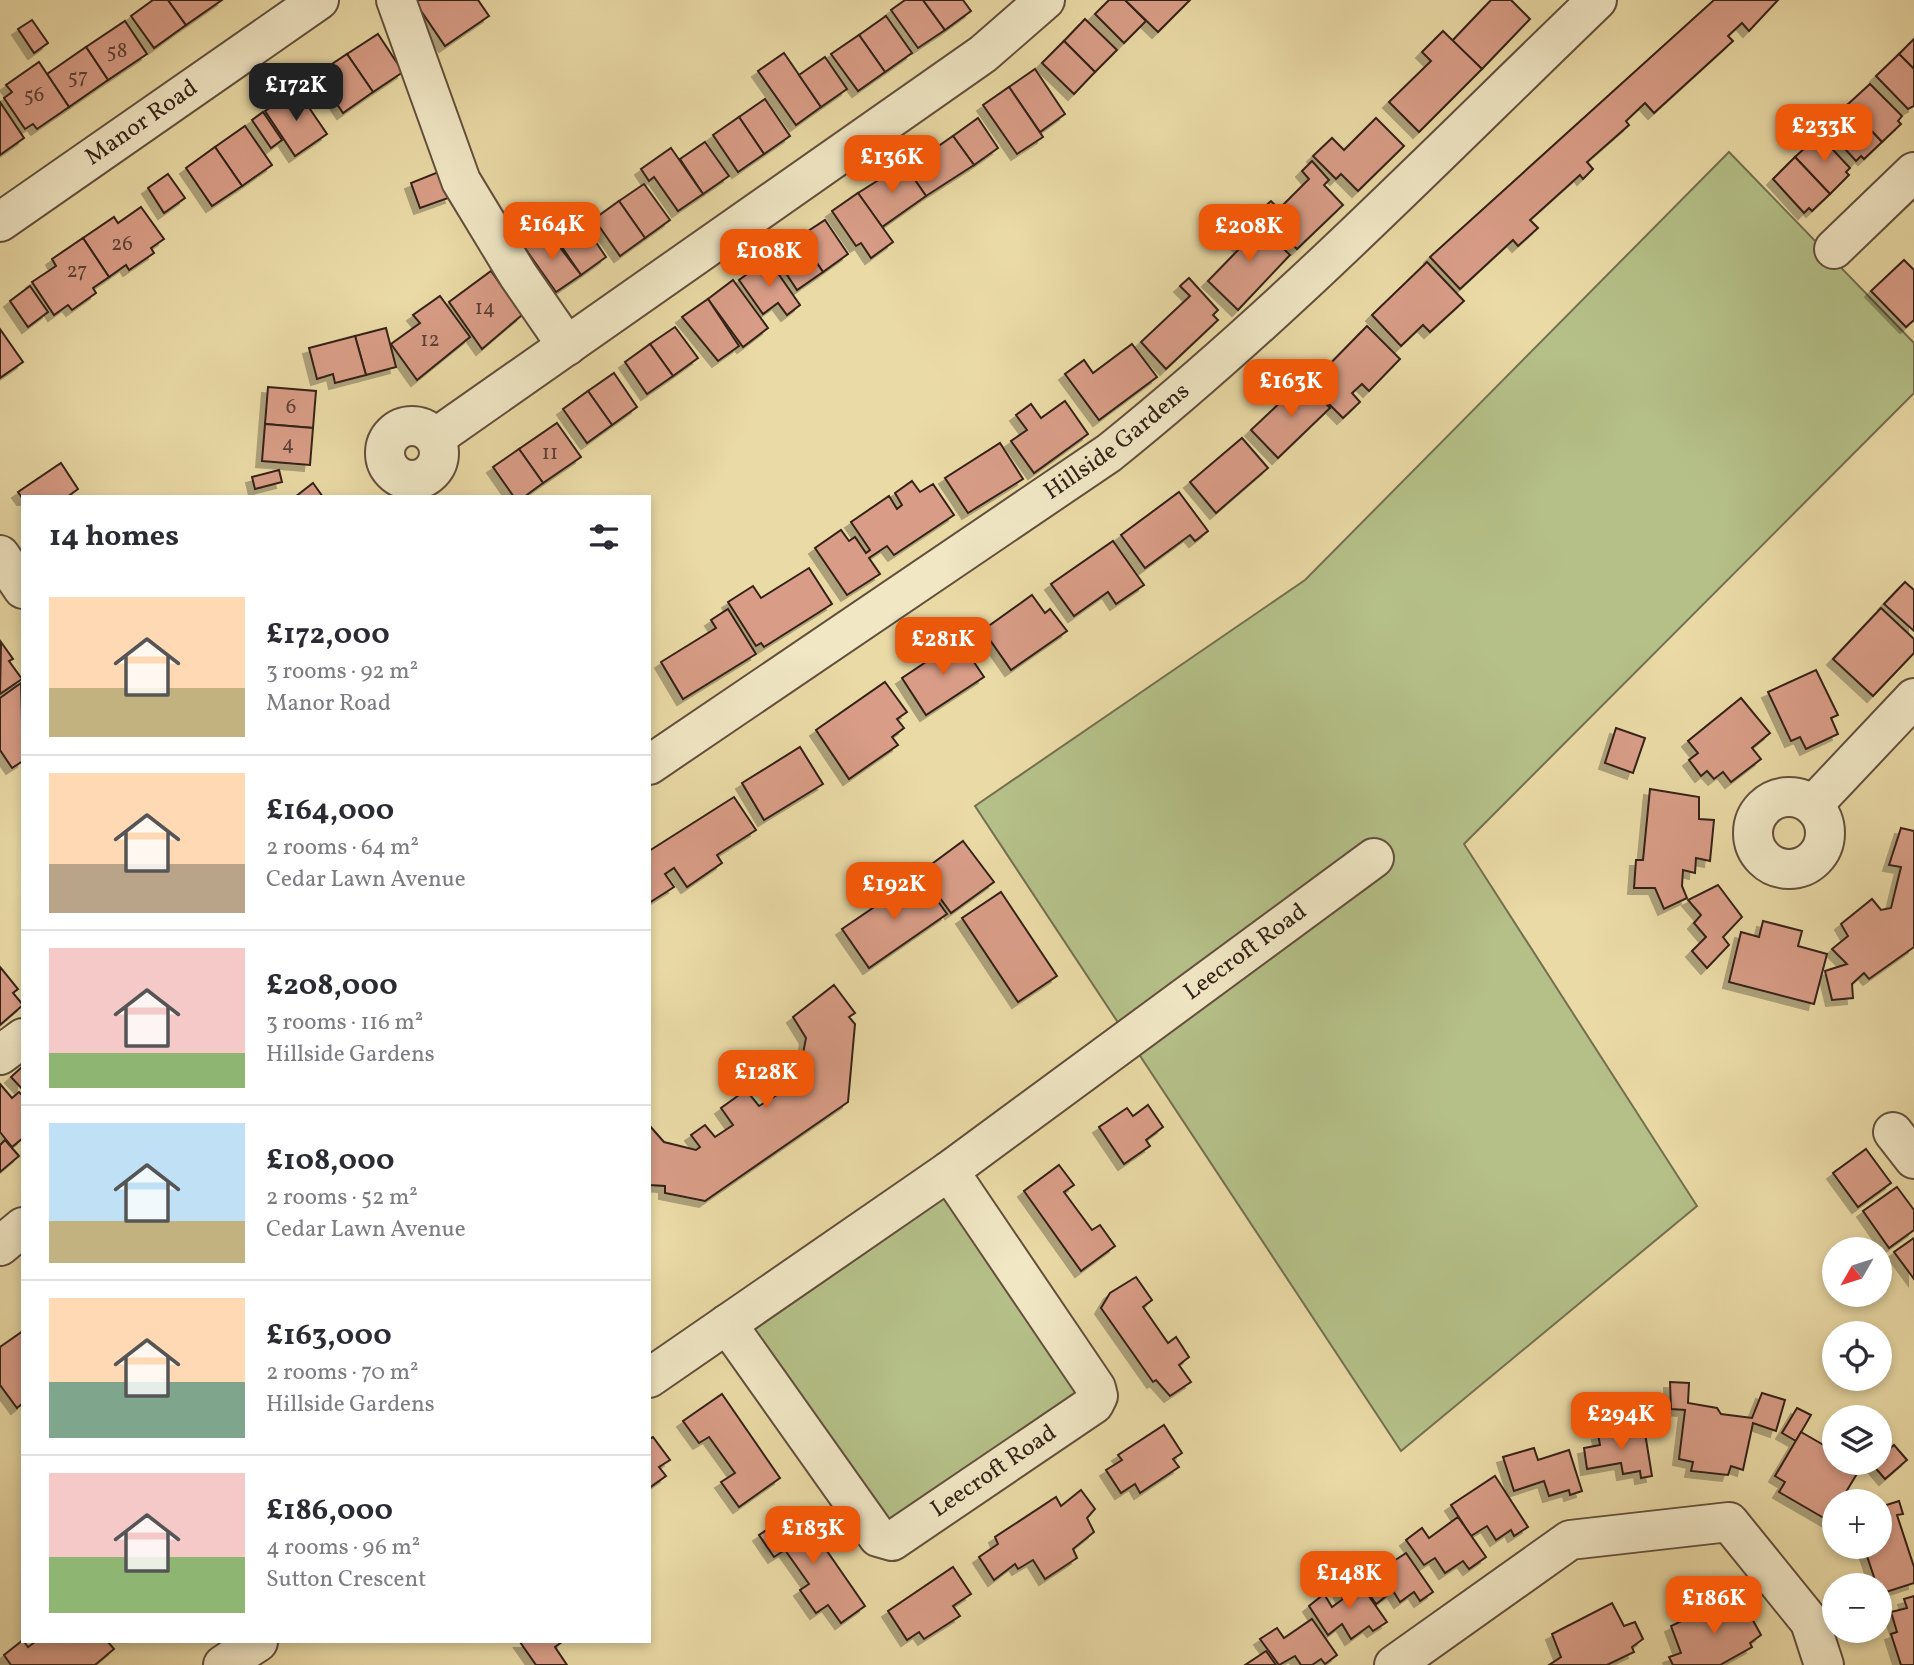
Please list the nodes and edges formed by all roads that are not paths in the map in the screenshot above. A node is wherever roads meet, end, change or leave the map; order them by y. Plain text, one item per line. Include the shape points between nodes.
1 (319, 0) edge
2 (396, 0) edge
3 (1045, 0) edge
4 (1597, 0) edge
5 (1914, 172) edge
6 (0, 222) edge
7 (1834, 249) dead end
8 (567, 346) junction
9 (435, 438) dead end
10 (0, 555) edge
11 (21, 586) edge
12 (1914, 698) edge
13 (651, 764) edge
14 (1813, 805) dead end
15 (1374, 858) dead end
16 (21, 1039) edge
17 (0, 1055) edge
18 (949, 1171) junction
19 (21, 1229) edge
20 (0, 1246) edge
21 (727, 1324) junction
22 (651, 1377) edge
23 (256, 1643) edge
24 (223, 1665) edge
25 (1394, 1665) edge
26 (1824, 1665) edge

1 - 6 street, Manor Road
2 - 8 street via 461,181
3 - 8 street via 983,54
4 - 13 street, Hillside Gardens via 1265,321 1169,405 1109,453
5 - 7 street
8 - 9 street
10 - 11 street
12 - 14 street
15 - 18 street, Leecroft Road
16 - 17 street
18 - 21 street, Leecroft Road
18 - 21 street, Leecroft Road via 1096,1388 1094,1404 886,1541 878,1537
19 - 20 street
21 - 22 street, Leecroft Road
23 - 24 street
25 - 26 street via 1570,1540 1729,1522 1810,1622

